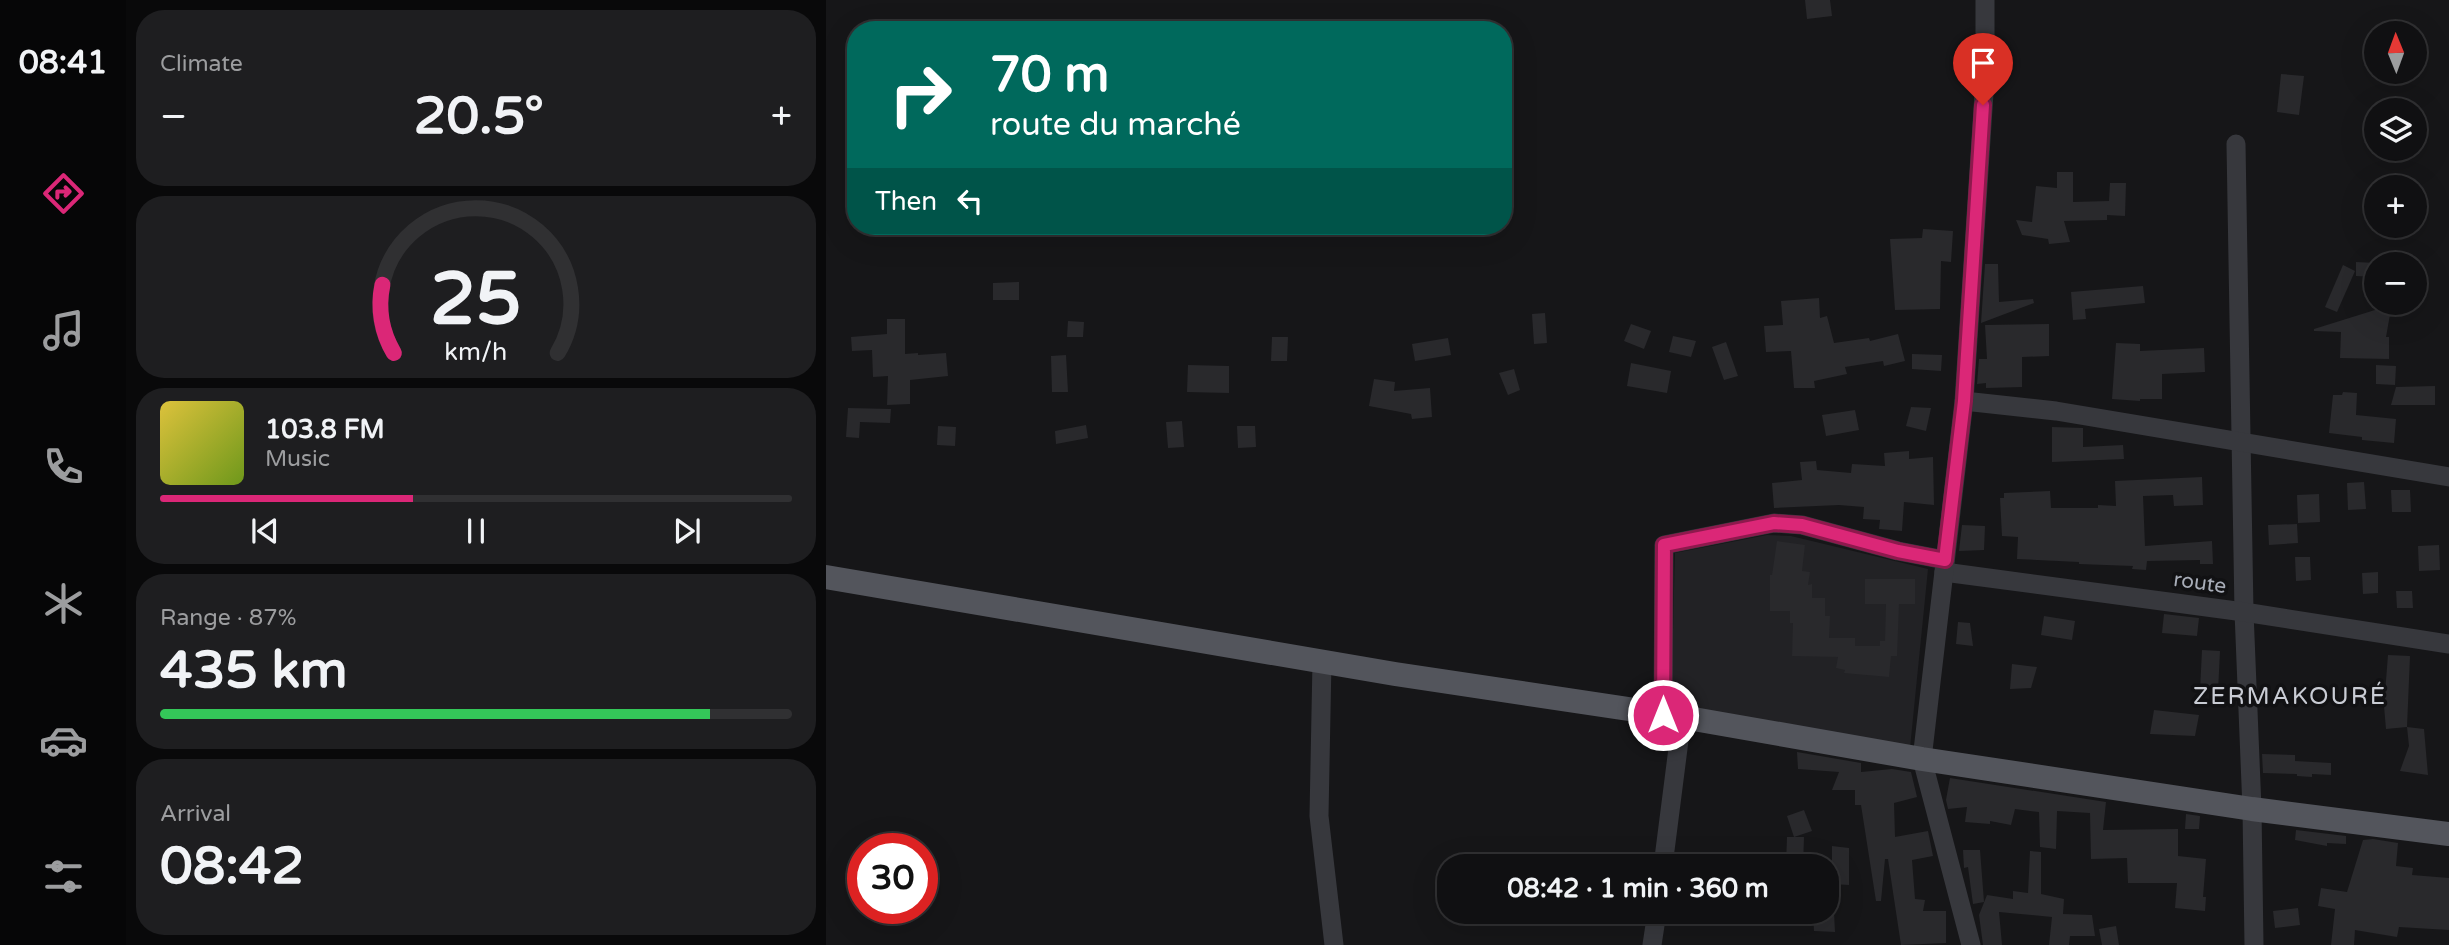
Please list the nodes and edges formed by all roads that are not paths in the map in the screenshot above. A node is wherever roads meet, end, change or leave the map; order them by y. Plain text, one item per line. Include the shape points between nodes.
1 (1985, 0) edge
2 (2236, 144) dead end
3 (1964, 401) junction
4 (2243, 442) junction
5 (2449, 477) edge
6 (1944, 566) junction
7 (826, 577) edge
8 (2245, 612) junction
9 (2449, 644) edge
10 (1322, 661) junction
11 (1673, 716) junction
12 (1922, 759) junction
13 (2252, 809) junction
14 (2449, 834) edge
15 (1663, 854) edge
16 (1655, 924) edge
17 (1334, 945) edge
18 (1652, 945) edge
19 (1971, 945) edge
20 (2254, 945) edge

1 - 3 street via 1985,78
2 - 4 street
3 - 4 street
3 - 6 street
4 - 5 street
4 - 8 street
6 - 8 street, route
6 - 11 street, route via 1802,525 1774,523 1664,545
6 - 12 street
7 - 10 main road
8 - 9 street, route
8 - 13 street
10 - 11 main road
10 - 17 street via 1319,816
11 - 12 main road
11 - 15 street
12 - 13 main road
12 - 19 street
13 - 14 main road
13 - 20 street
16 - 18 street

